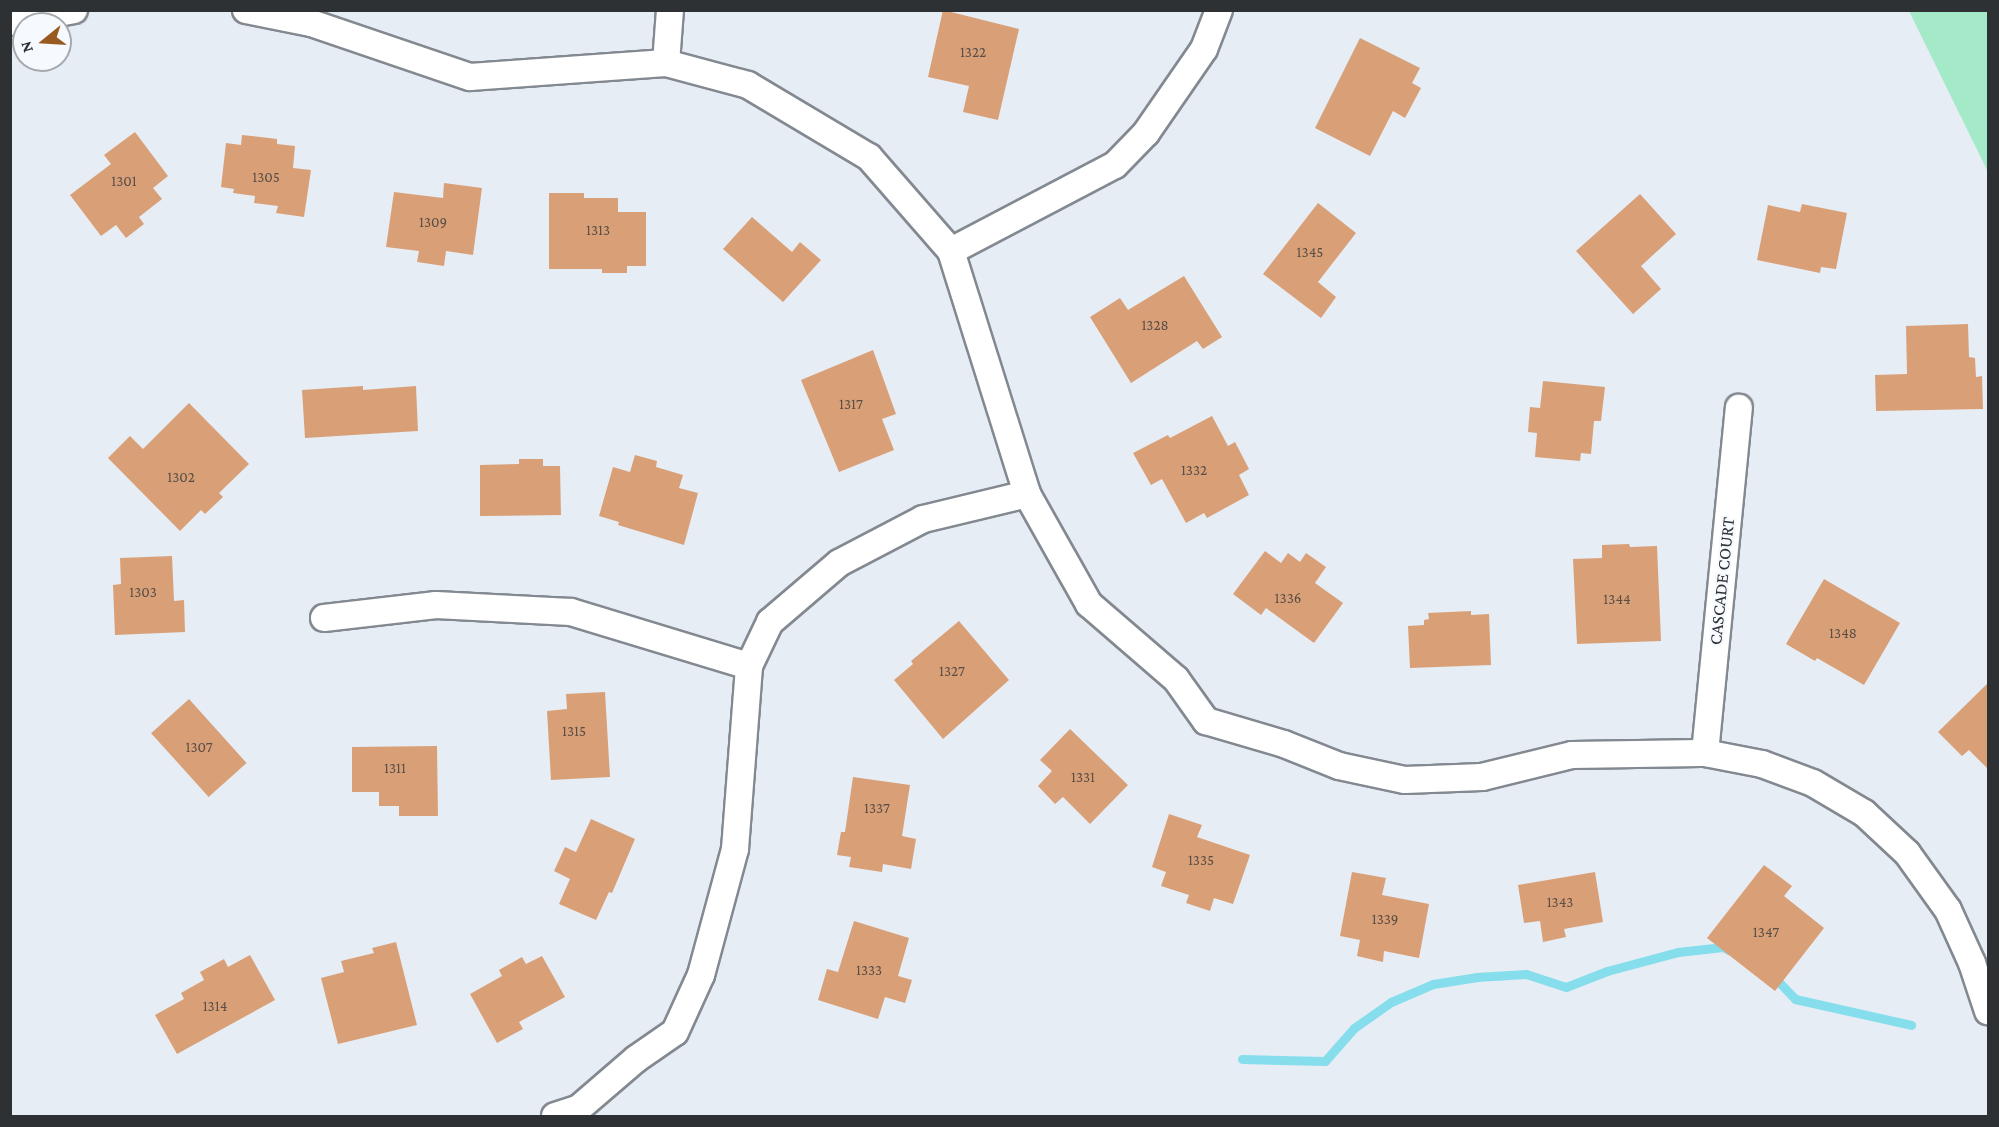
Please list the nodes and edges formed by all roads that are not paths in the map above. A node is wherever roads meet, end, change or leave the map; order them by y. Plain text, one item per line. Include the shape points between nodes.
1 (74, 10) edge
2 (246, 10) edge
3 (670, 10) edge
4 (1220, 10) edge
5 (10, 22) edge
6 (666, 63) junction
7 (951, 251) junction
8 (1739, 408) dead end
9 (1027, 494) junction
10 (324, 618) dead end
11 (749, 666) junction
12 (1706, 753) junction
13 (1988, 1008) edge
14 (555, 1116) edge

1 - 5 street
2 - 6 street via 311,23 470,77
3 - 6 street
4 - 7 street via 1204,49 1146,133 1115,165
6 - 7 street via 748,85 869,157
7 - 9 street
8 - 12 street, CASCADE COURT
9 - 11 street via 922,519 839,563 770,622
9 - 12 street via 1089,604 1176,679 1206,721 1284,744 1339,766 1405,780 1482,777 1572,755
10 - 11 street via 436,605 571,612
11 - 14 street via 735,849 701,975 675,1032 636,1059 579,1108
12 - 13 street via 1773,768 1813,783 1864,813 1907,853 1948,910

